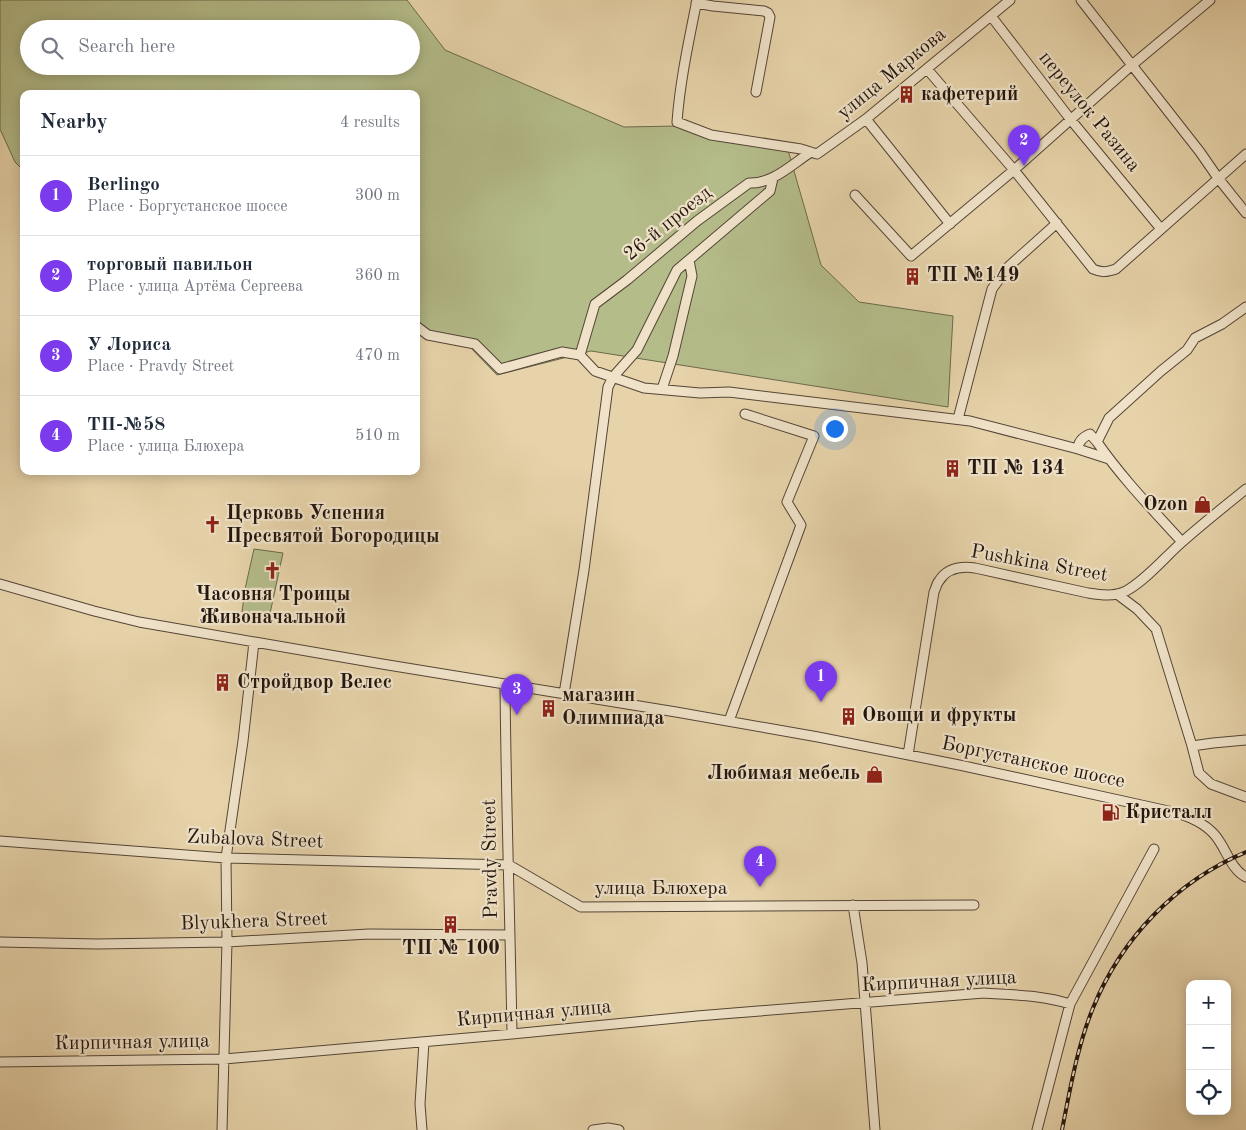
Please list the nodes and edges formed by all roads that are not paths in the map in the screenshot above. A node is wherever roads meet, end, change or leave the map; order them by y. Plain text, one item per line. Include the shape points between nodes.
1 (1010, 0) edge
2 (1081, 0) edge
3 (1210, 0) edge
4 (697, 1) edge
5 (991, 16) junction
6 (1132, 65) junction
7 (927, 69) junction
8 (756, 92) dead end
9 (866, 120) junction
10 (1071, 120) junction
11 (814, 153) junction
12 (1246, 154) edge
13 (1014, 170) junction
14 (773, 178) junction
15 (1218, 178) junction
16 (855, 195) dead end
17 (1246, 213) edge
18 (1056, 223) junction
19 (950, 224) junction
20 (1161, 229) junction
21 (689, 260) junction
22 (1246, 307) edge
23 (420, 329) edge
24 (580, 355) junction
25 (613, 377) junction
26 (662, 389) junction
27 (745, 414) dead end
28 (958, 419) junction
29 (1097, 442) junction
30 (1078, 449) junction
31 (1109, 459) junction
32 (1246, 488) edge
33 (1182, 542) junction
34 (0, 584) edge
35 (1117, 594) junction
36 (254, 642) junction
37 (506, 684) junction
38 (564, 694) junction
39 (729, 721) junction
40 (1246, 740) edge
41 (1192, 746) junction
42 (908, 755) junction
43 (1246, 797) edge
44 (0, 841) edge
45 (1154, 849) dead end
46 (226, 858) junction
47 (509, 865) junction
48 (1246, 877) edge
49 (974, 904) dead end
50 (853, 905) junction
51 (510, 935) junction
52 (0, 942) edge
53 (227, 942) junction
54 (866, 1003) junction
55 (1070, 1004) junction
56 (512, 1034) junction
57 (424, 1042) junction
58 (224, 1059) junction
59 (0, 1062) edge
60 (222, 1130) edge
61 (422, 1130) edge
62 (593, 1130) edge
63 (619, 1130) edge
64 (875, 1130) edge
65 (1037, 1130) edge

1 - 5 street, улица Маркова
2 - 6 street
3 - 6 street
4 - 8 street via 714,6 764,10 770,16
4 - 11 street via 679,98 678,122 711,135
5 - 7 street, улица Маркова
5 - 10 street, переулок Разина
6 - 10 street
6 - 15 street
7 - 9 street, улица Маркова
7 - 13 street
9 - 11 street, улица Маркова
9 - 19 street
10 - 13 street
10 - 20 street, переулок Разина
11 - 14 street, 26-й проезд
12 - 15 street
13 - 18 street
13 - 19 street
14 - 21 street via 770,191
14 - 24 street, 26-й проезд via 749,183 595,304
15 - 17 street
15 - 20 street
16 - 19 street via 911,256
18 - 20 street via 1093,269 1103,272 1116,269
18 - 28 street via 1008,268 992,289
21 - 25 street via 677,270 637,350
21 - 26 street via 692,276
22 - 29 street via 1195,338 1187,350 1109,418
23 - 24 street via 428,334 475,344 500,369 562,352
24 - 25 street via 596,370
25 - 26 street via 644,388
25 - 38 street via 608,387
26 - 28 street via 729,392
27 - 39 street via 814,436 786,502 801,525
28 - 30 street
29 - 30 street via 1090,434 1083,438
29 - 31 street
30 - 31 street
31 - 33 street
32 - 33 street, Pushkina Street
33 - 35 street, Pushkina Street via 1136,584
34 - 36 street, Боргустанское шоссе via 139,622
35 - 41 street via 1156,629
35 - 42 street, Pushkina Street via 1088,593 975,568 954,568 946,574 938,581 934,592
36 - 37 street, Боргустанское шоссе
36 - 46 street
37 - 38 street, Боргустанское шоссе
37 - 47 street, Pravdy Street
38 - 39 street, Боргустанское шоссе
39 - 42 street, Боргустанское шоссе
40 - 41 street
41 - 43 street via 1199,773 1211,784
42 - 48 street, Боргустанское шоссе via 1186,816 1214,834 1238,872
44 - 46 street, Zubalova Street
45 - 55 street
46 - 47 street, Zubalova Street
46 - 53 street
47 - 50 street, улица Блюхера via 581,907
47 - 51 street, Pravdy Street
49 - 50 street, улица Блюхера
50 - 54 street
51 - 53 street, Blyukhera Street via 369,934
51 - 56 street, Pravdy Street
52 - 53 street, Blyukhera Street
53 - 58 street
54 - 55 street, Кирпичная улица via 984,993 1055,999
54 - 56 street, Кирпичная улица
54 - 64 street
55 - 65 street
56 - 57 street, Кирпичная улица
57 - 58 street, Кирпичная улица
57 - 61 street via 420,1104
58 - 59 street, Кирпичная улица
58 - 60 street
62 - 63 street

